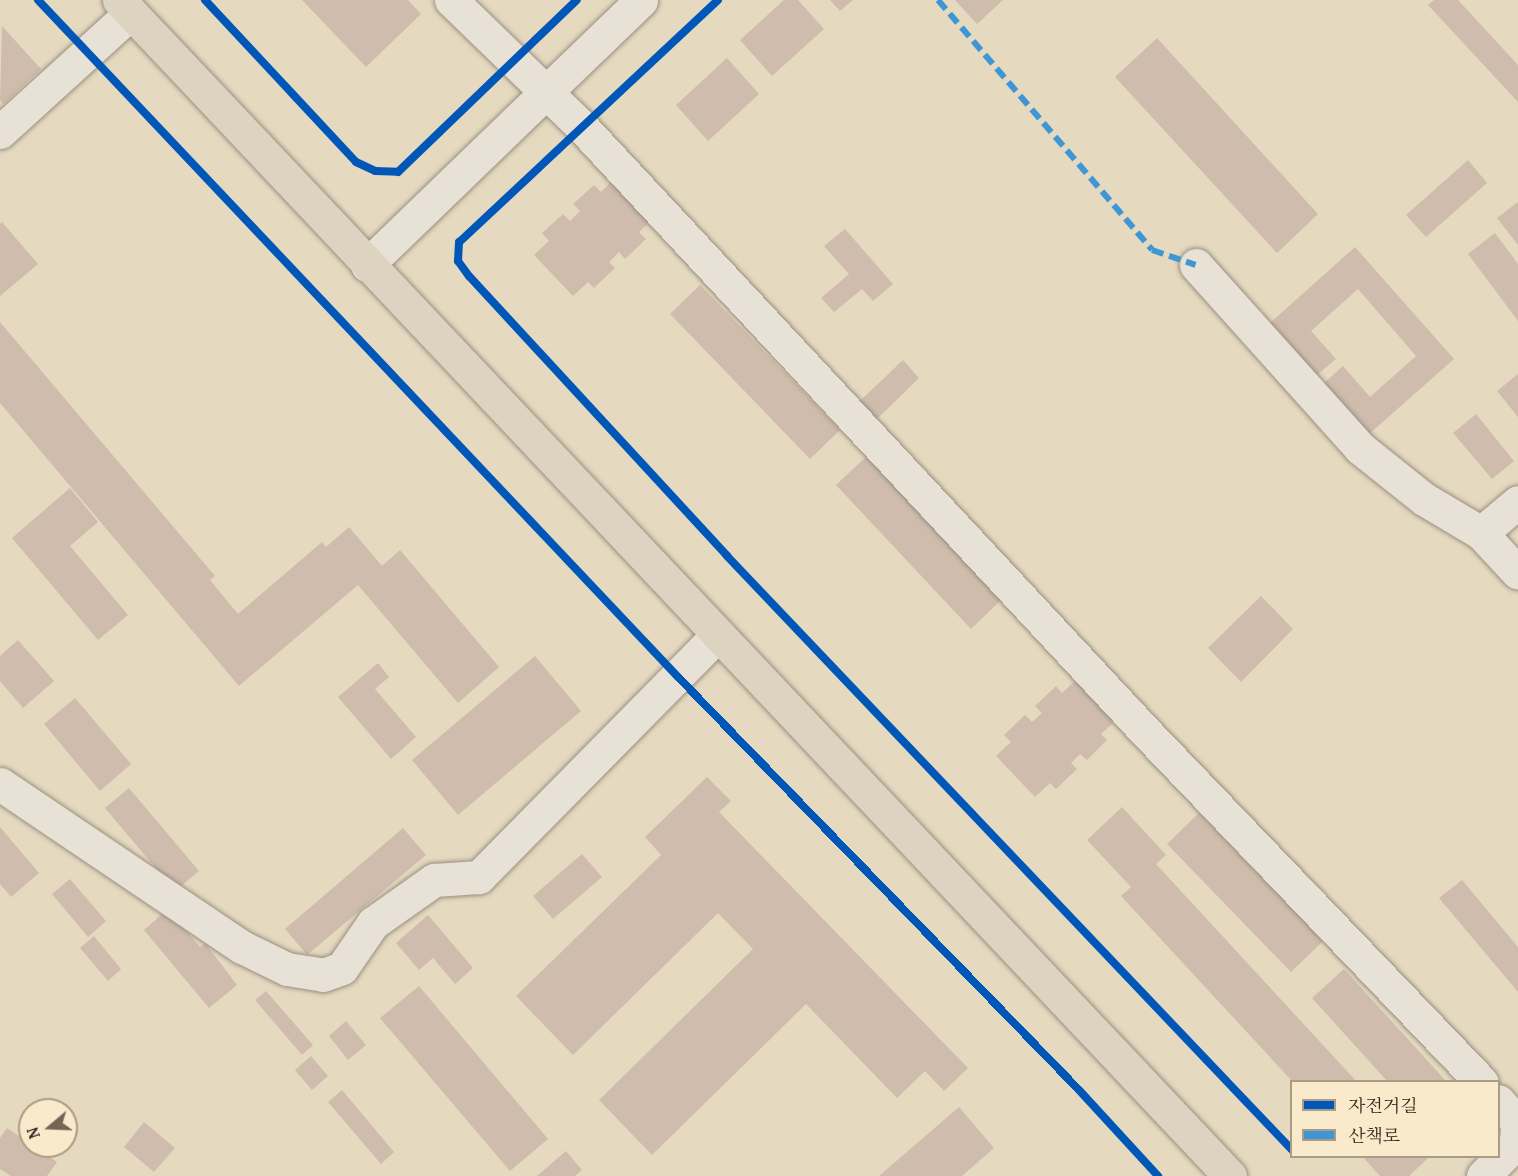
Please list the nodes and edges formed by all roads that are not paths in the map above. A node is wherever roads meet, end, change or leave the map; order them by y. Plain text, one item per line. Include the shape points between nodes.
1 (452, 0) edge
2 (641, 0) edge
3 (125, 7) edge
4 (547, 91) junction
5 (0, 132) edge
6 (367, 265) junction
7 (1196, 265) dead end
8 (1518, 502) edge
9 (1481, 534) junction
10 (1518, 573) edge
11 (718, 635) junction
12 (0, 784) edge
13 (1480, 1080) edge
14 (1500, 1103) edge
15 (1230, 1176) edge
16 (1483, 1176) edge

1 - 4 street
2 - 4 street
3 - 5 street
3 - 6 main road
4 - 6 street
4 - 13 street via 1134,719
6 - 11 main road
7 - 9 street via 1360,448 1424,499
8 - 9 street
9 - 10 street
11 - 12 street via 479,877 434,880 373,922 342,968 323,975 287,969 242,947
11 - 15 main road
14 - 16 street via 1517,1122 1516,1143

